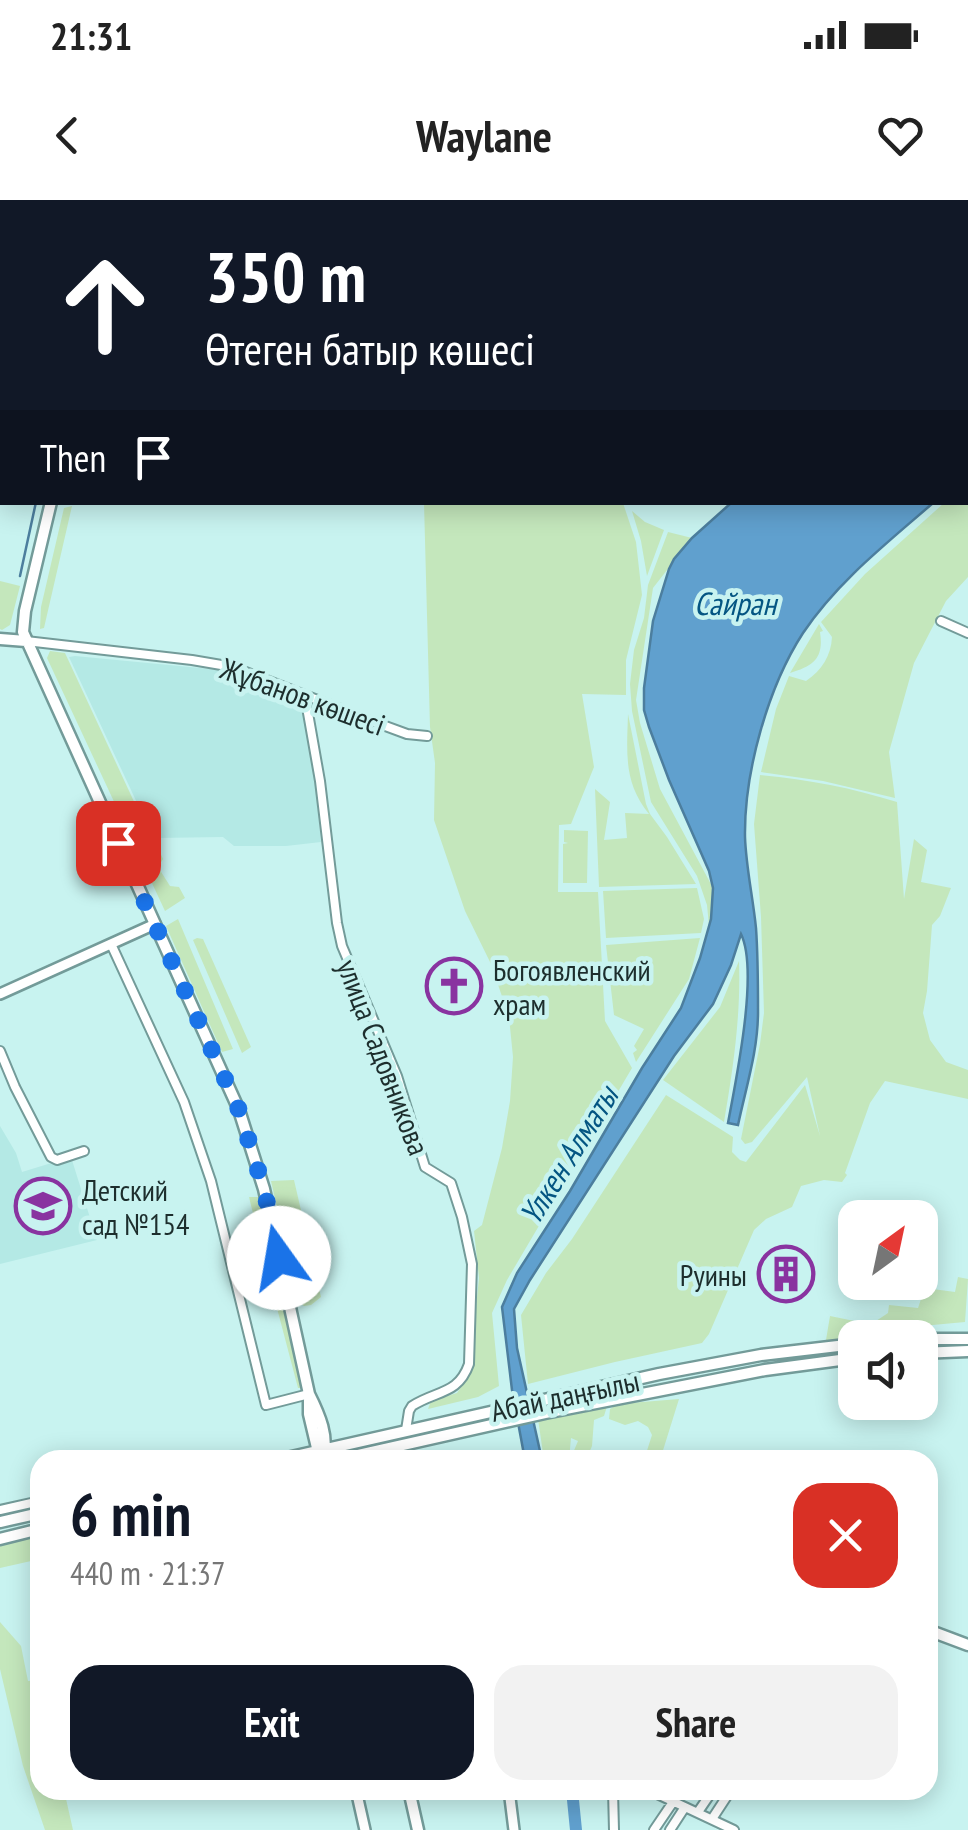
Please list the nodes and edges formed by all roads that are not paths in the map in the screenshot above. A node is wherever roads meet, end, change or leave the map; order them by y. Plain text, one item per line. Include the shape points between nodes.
1 (49, 505) edge
2 (941, 621) dead end
3 (968, 633) edge
4 (0, 639) edge
5 (26, 641) junction
6 (305, 696) junction
7 (427, 736) dead end
8 (155, 924) junction
9 (111, 944) junction
10 (0, 994) edge
11 (0, 1051) edge
12 (84, 1151) dead end
13 (938, 1339) edge
14 (968, 1339) edge
15 (838, 1346) edge
16 (968, 1352) edge
17 (938, 1353) edge
18 (838, 1360) edge
19 (309, 1394) junction
20 (544, 1407) junction
21 (510, 1414) junction
22 (406, 1430) junction
23 (321, 1450) edge
24 (336, 1450) edge
25 (374, 1450) edge
26 (30, 1503) edge
27 (0, 1510) edge
28 (30, 1515) edge
29 (0, 1522) edge
30 (30, 1532) edge
31 (0, 1539) edge
32 (938, 1634) edge
33 (968, 1644) edge
34 (358, 1800) edge
35 (412, 1800) edge
36 (510, 1800) edge
37 (613, 1800) edge
38 (669, 1800) edge
39 (706, 1800) edge
40 (724, 1800) edge
41 (673, 1802) junction
42 (685, 1807) junction
43 (698, 1812) junction
44 (712, 1819) junction
45 (365, 1830) edge
46 (418, 1830) edge
47 (514, 1830) edge
48 (614, 1830) edge
49 (654, 1830) edge
50 (670, 1830) edge
51 (734, 1830) edge

1 - 5 main road via 25,611
2 - 3 street
4 - 5 main road, Жұбанов көшесі
5 - 6 street, Жұбанов көшесі via 220,664
5 - 8 main road
6 - 7 street, Жұбанов көшесі
6 - 22 street, улица Садовникова via 342,946 397,1076 425,1167 451,1184 472,1264 465,1376 412,1406
8 - 9 street
8 - 19 main road via 239,1110 264,1189
9 - 10 street
9 - 19 street via 184,1102 211,1181 266,1404
11 - 12 street via 51,1158
13 - 14 main road
15 - 20 main road, Абай даңғылы via 660,1374
16 - 17 main road
18 - 20 main road, Абай даңғылы
19 - 23 main road
20 - 21 main road, Абай даңғылы
21 - 22 main road, Абай даңғылы
21 - 25 main road, Абай даңғылы
22 - 24 main road, Абай даңғылы
26 - 27 street
28 - 29 main road
30 - 31 main road
32 - 33 main road
34 - 45 street
35 - 46 main road
36 - 47 street
37 - 48 street
38 - 41 street
39 - 43 street
40 - 44 street
41 - 42 street
41 - 49 street
42 - 43 street
42 - 50 street
43 - 44 street
44 - 51 street

